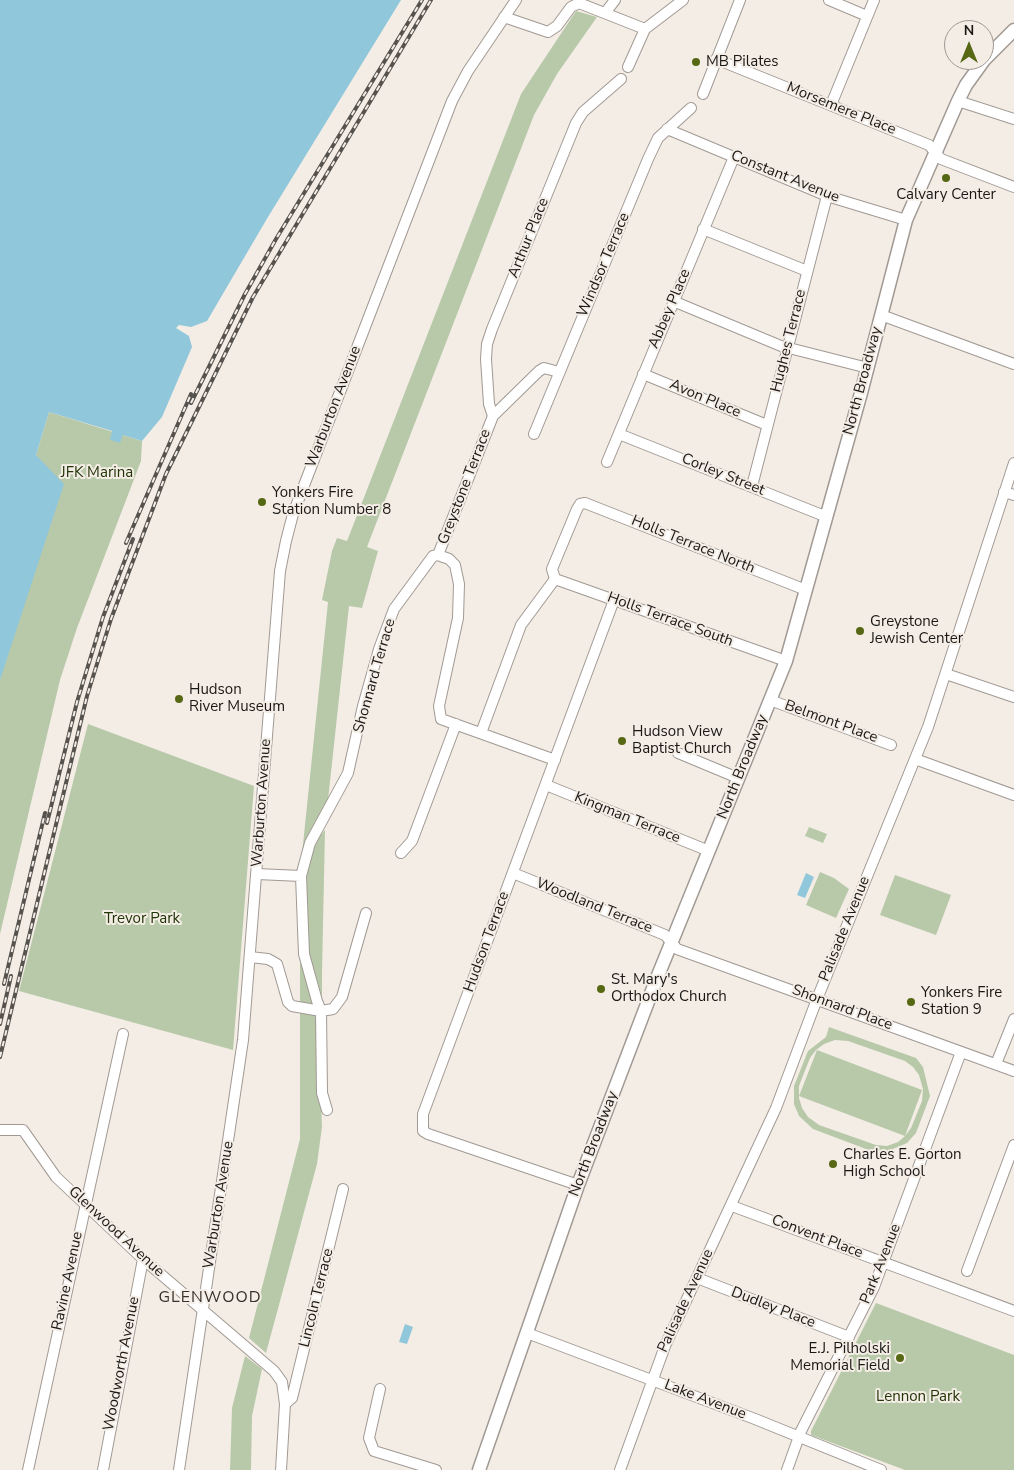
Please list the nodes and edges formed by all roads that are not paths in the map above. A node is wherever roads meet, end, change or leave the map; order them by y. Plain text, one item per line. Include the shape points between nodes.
1 (516, 0) edge
2 (615, 0) edge
3 (683, 0) edge
4 (740, 0) edge
5 (829, 0) edge
6 (874, 0) edge
7 (605, 14) junction
8 (867, 16) junction
9 (504, 17) junction
10 (645, 29) junction
11 (1014, 30) edge
12 (994, 50) edge
13 (716, 59) junction
14 (628, 67) dead end
15 (977, 70) edge
16 (621, 79) dead end
17 (703, 94) dead end
18 (958, 101) junction
19 (830, 105) junction
20 (691, 108) dead end
21 (1014, 119) edge
22 (667, 129) junction
23 (934, 152) junction
24 (734, 157) junction
25 (1014, 187) edge
26 (827, 196) junction
27 (906, 220) junction
28 (703, 229) junction
29 (807, 272) junction
30 (673, 301) junction
31 (881, 315) junction
32 (787, 347) junction
33 (1014, 364) edge
34 (868, 368) junction
35 (559, 372) junction
36 (643, 374) junction
37 (493, 416) junction
38 (767, 425) junction
39 (534, 434) dead end
40 (619, 434) junction
41 (608, 462) dead end
42 (1014, 463) edge
43 (752, 486) junction
44 (1009, 494) edge
45 (827, 516) junction
46 (438, 555) junction
47 (555, 578) junction
48 (806, 590) junction
49 (614, 600) junction
50 (786, 661) junction
51 (946, 674) junction
52 (1014, 697) edge
53 (770, 700) junction
54 (456, 724) junction
55 (481, 733) junction
56 (891, 745) dead end
57 (678, 753) dead end
58 (915, 758) junction
59 (555, 760) junction
60 (738, 778) junction
61 (546, 784) junction
62 (1014, 795) edge
63 (708, 851) junction
64 (401, 853) dead end
65 (513, 873) junction
66 (257, 874) junction
67 (301, 876) junction
68 (366, 913) dead end
69 (672, 942) junction
70 (250, 957) junction
71 (816, 1000) junction
72 (321, 1010) junction
73 (1014, 1019) edge
74 (123, 1034) dead end
75 (961, 1052) junction
76 (996, 1064) junction
77 (1014, 1071) edge
78 (327, 1110) dead end
79 (0, 1130) edge
80 (1014, 1145) edge
81 (578, 1185) junction
82 (343, 1189) dead end
83 (86, 1204) junction
84 (732, 1206) junction
85 (143, 1259) junction
86 (883, 1262) junction
87 (967, 1271) dead end
88 (697, 1278) junction
89 (203, 1310) junction
90 (1014, 1311) edge
91 (527, 1333) junction
92 (849, 1337) junction
93 (652, 1380) junction
94 (380, 1389) dead end
95 (285, 1404) junction
96 (798, 1437) junction
97 (28, 1470) edge
98 (103, 1470) edge
99 (180, 1470) edge
100 (281, 1470) edge
101 (436, 1470) edge
102 (479, 1470) edge
103 (620, 1470) edge
104 (787, 1470) edge
105 (881, 1470) edge

1 - 9 street, Warburton Avenue
2 - 7 street
3 - 10 street
4 - 13 street
5 - 8 street
6 - 8 street
7 - 9 street via 575,4 548,32
7 - 10 street
8 - 19 street
9 - 66 street, Warburton Avenue via 452,101 293,514 280,571
10 - 14 street
11 - 12 main road, North Broadway
13 - 17 street
13 - 19 street, Morsemere Place
15 - 18 main road, North Broadway
16 - 37 street, Arthur Place via 583,112 576,123 492,329 486,359 489,404
18 - 21 street
18 - 23 main road, North Broadway
19 - 23 street, Morsemere Place via 929,145
20 - 22 street, Windsor Terrace
22 - 24 street, Constant Avenue
22 - 35 street, Windsor Terrace via 658,138 648,159
23 - 25 street, Morsemere Place via 941,159
23 - 27 main road, North Broadway
24 - 26 street, Constant Avenue
24 - 28 street, Abbey Place
26 - 27 street, Constant Avenue
26 - 29 street, Hughes Terrace
27 - 31 main road, North Broadway
28 - 29 street
28 - 30 street, Abbey Place
29 - 32 street, Hughes Terrace
30 - 32 street
30 - 36 street, Abbey Place
31 - 33 street
31 - 34 main road, North Broadway
32 - 34 street
32 - 38 street, Hughes Terrace
34 - 45 main road, North Broadway
35 - 37 street, Greystone Terrace via 544,368 539,371
35 - 39 street, Windsor Terrace
36 - 38 street, Avon Place
36 - 40 street, Abbey Place
37 - 46 street, Greystone Terrace
38 - 43 street, Hughes Terrace
40 - 41 street, Abbey Place
40 - 43 street, Corley Street
42 - 44 street, Palisade Avenue
43 - 45 street, Corley Street
44 - 51 street, Palisade Avenue
45 - 48 main road, North Broadway
46 - 54 street via 449,560 458,571 458,618 439,706 441,719
46 - 67 street, Shonnard Terrace via 423,567 394,609 363,706 348,773 310,843
47 - 48 street, Holls Terrace North via 552,569 580,504 593,505
47 - 49 street, Holls Terrace South
47 - 55 street via 521,625
48 - 50 main road, North Broadway
49 - 50 street, Holls Terrace South
49 - 59 street, Hudson Terrace
50 - 53 main road, North Broadway
51 - 52 street
51 - 58 street, Palisade Avenue
53 - 56 street, Belmont Place
53 - 60 main road, North Broadway
54 - 55 street
54 - 64 street via 412,841
55 - 59 street
57 - 60 street
58 - 62 street
58 - 71 street, Palisade Avenue
59 - 61 street, Hudson Terrace
60 - 63 main road, North Broadway
61 - 63 street, Kingman Terrace
61 - 65 street, Hudson Terrace
63 - 69 main road, North Broadway
65 - 69 street, Woodland Terrace via 665,935
65 - 81 street, Hudson Terrace via 422,1114 423,1131
66 - 67 street
66 - 70 street, Warburton Avenue
67 - 72 street, Shonnard Terrace via 304,954
68 - 72 street via 342,997 332,1009
69 - 71 street, Shonnard Place via 677,949
69 - 81 main road, North Broadway
70 - 72 street via 268,959 277,964 292,1006
70 - 89 street, Warburton Avenue via 243,1040
71 - 75 street, Shonnard Place
71 - 84 street, Palisade Avenue via 776,1108
72 - 78 street, Shonnard Terrace via 322,1093
73 - 76 street
74 - 83 street, Ravine Avenue
75 - 76 street, Shonnard Place
75 - 86 street, Park Avenue
76 - 77 street, Shonnard Place
79 - 83 street, Glenwood Avenue via 23,1130 56,1177
80 - 87 street
81 - 91 main road, North Broadway
82 - 95 street, Lincoln Terrace via 292,1398
83 - 85 street, Glenwood Avenue
83 - 97 street, Ravine Avenue
84 - 86 street, Convent Place
84 - 88 street, Palisade Avenue
85 - 89 street, Glenwood Avenue
85 - 98 street, Woodworth Avenue
86 - 90 street, Convent Place
86 - 92 street, Park Avenue
88 - 92 street, Dudley Place
88 - 93 street, Palisade Avenue
89 - 95 street, Glenwood Avenue via 274,1371 282,1382
89 - 99 street, Warburton Avenue
91 - 93 street, Lake Avenue
91 - 102 main road, North Broadway
92 - 96 street, Park Avenue
93 - 96 street, Lake Avenue
93 - 103 street, Palisade Avenue
94 - 101 street via 369,1438 374,1451
95 - 100 street, Glenwood Avenue
96 - 104 street, Park Avenue
96 - 105 street, Lake Avenue

